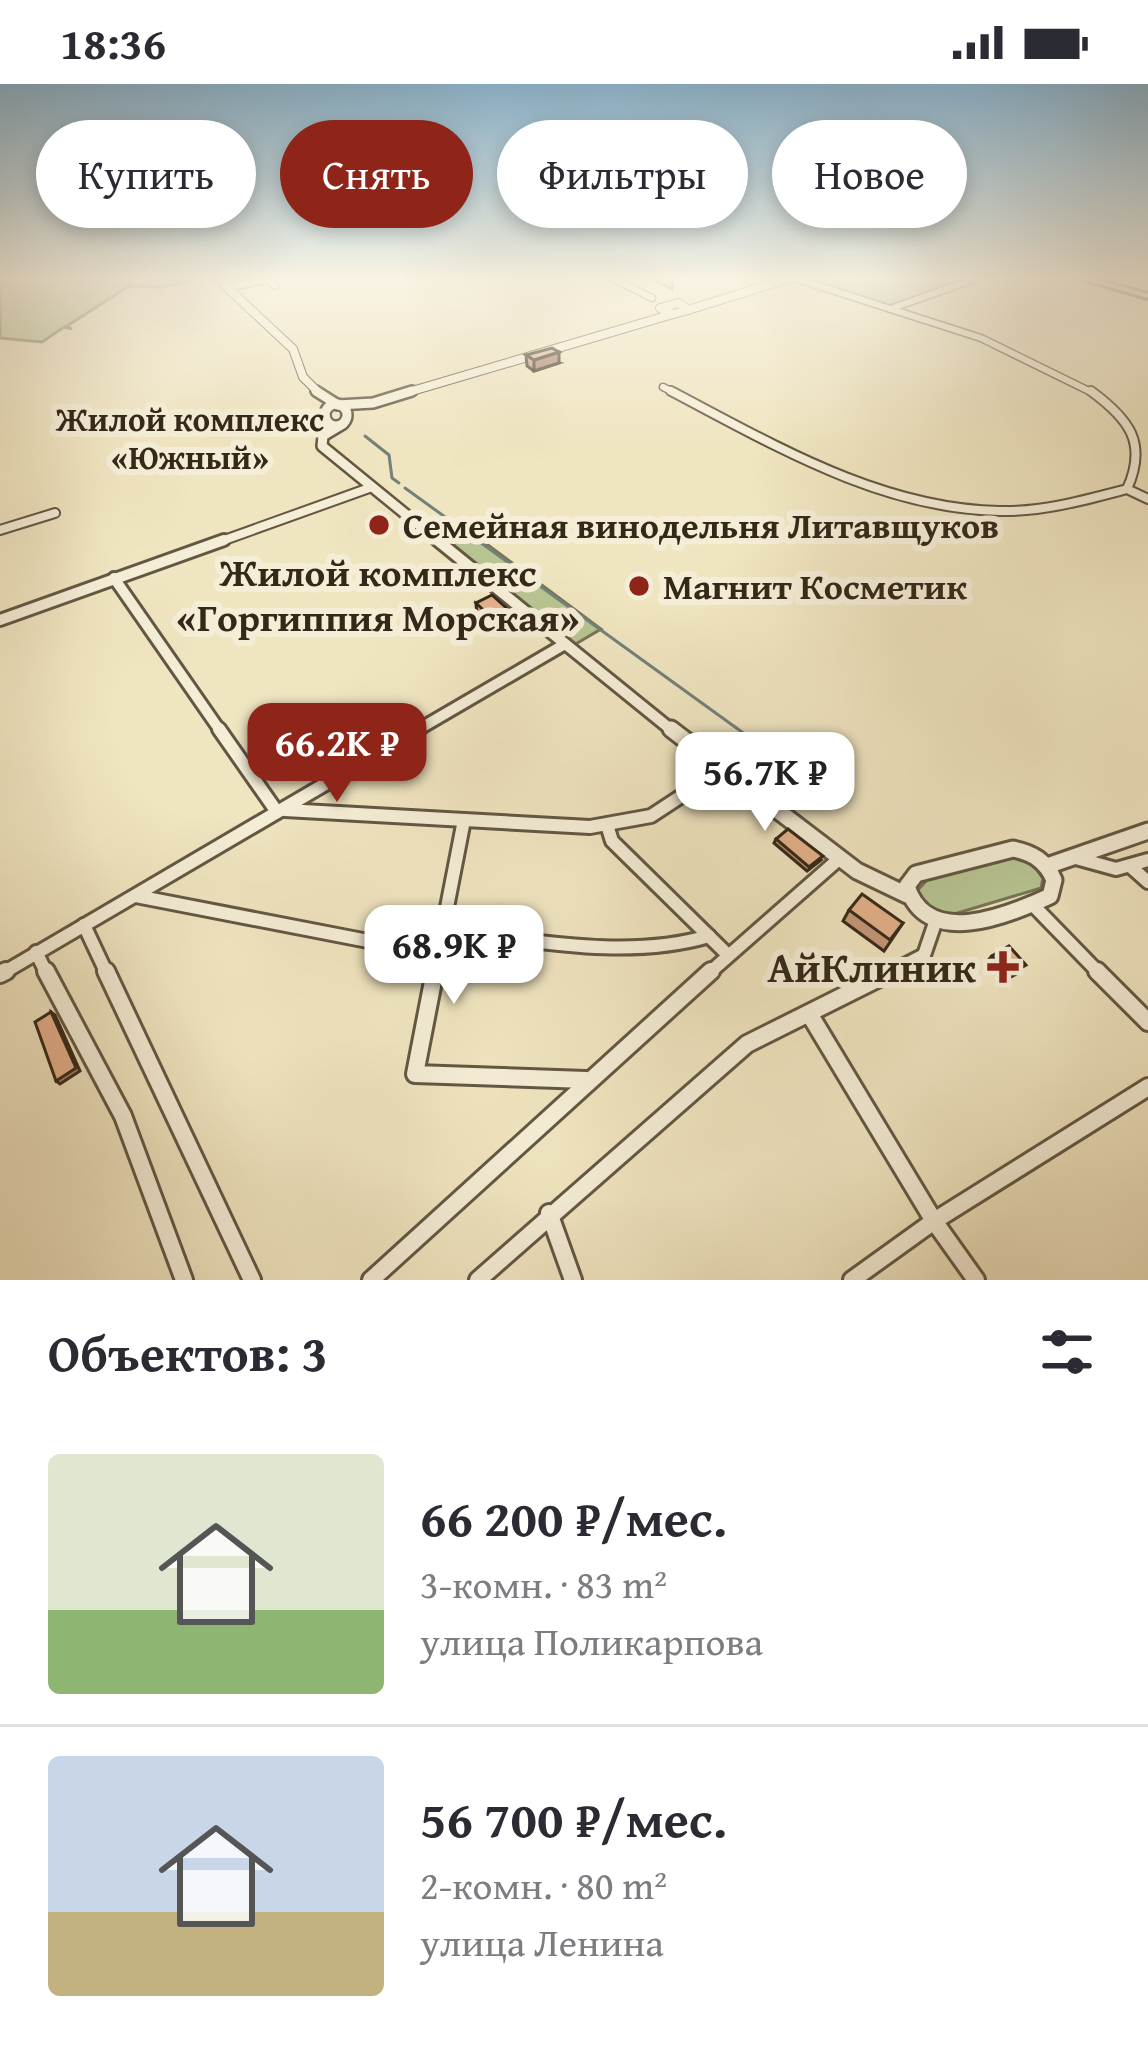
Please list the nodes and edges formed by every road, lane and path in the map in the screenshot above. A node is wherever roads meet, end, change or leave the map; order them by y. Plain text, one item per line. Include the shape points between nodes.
1 (271, 333) edge
2 (273, 333) edge
3 (612, 333) edge
4 (955, 333) edge
5 (663, 387) dead end
6 (373, 403) junction
7 (340, 405) junction
8 (323, 410) junction
9 (347, 421) junction
10 (329, 425) junction
11 (372, 487) junction
12 (1127, 489) junction
13 (1148, 500) edge
14 (55, 513) dead end
15 (0, 530) edge
16 (114, 578) junction
17 (0, 620) edge
18 (566, 644) junction
19 (721, 770) junction
20 (279, 811) junction
21 (464, 820) junction
22 (607, 825) junction
23 (1148, 831) edge
24 (1073, 857) junction
25 (840, 858) junction
26 (1148, 860) edge
27 (1047, 866) junction
28 (1130, 866) junction
29 (1148, 882) edge
30 (907, 895) junction
31 (134, 896) junction
32 (1031, 903) junction
33 (935, 923) junction
34 (84, 925) junction
35 (443, 930) junction
36 (709, 936) junction
37 (368, 941) dead end
38 (36, 952) junction
39 (728, 955) junction
40 (0, 974) edge
41 (810, 1015) junction
42 (1148, 1022) edge
43 (586, 1080) junction
44 (1148, 1087) edge
45 (549, 1213) junction
46 (934, 1221) junction
47 (184, 1280) edge
48 (252, 1280) edge
49 (371, 1280) edge
50 (478, 1280) edge
51 (573, 1280) edge
52 (852, 1280) edge
53 (976, 1280) edge

1 - 8 street via 296,358
2 - 7 street via 298,357 306,381
3 - 6 street
4 - 12 street via 1098,393 1130,426 1139,456
5 - 12 street via 848,482 928,506 1025,511
6 - 7 street
6 - 9 street
7 - 8 street
7 - 9 street
8 - 10 street
9 - 10 street
10 - 11 street via 320,441
11 - 16 street
11 - 18 street
12 - 13 street
14 - 15 street
16 - 17 street
16 - 20 street
18 - 19 street
18 - 20 street
19 - 22 street via 652,816
19 - 25 street
20 - 21 street
20 - 31 street
21 - 22 street
21 - 35 street
22 - 36 street via 612,841
23 - 24 street
24 - 27 street
24 - 28 street
25 - 30 street
25 - 39 street
26 - 28 street
27 - 30 street via 1024,851 1000,851 916,874
27 - 32 street via 1052,893
28 - 29 street
30 - 33 street
31 - 34 street
31 - 37 street
32 - 33 street
32 - 42 street
33 - 41 street via 924,955
34 - 38 street
34 - 48 street
35 - 36 street via 689,946
35 - 43 street via 415,1074
36 - 39 street
38 - 40 street
38 - 47 street via 123,1116
39 - 43 street
41 - 45 street via 747,1044
41 - 46 street
43 - 49 street
44 - 46 street
45 - 50 street
45 - 51 street
46 - 52 street
46 - 53 street

